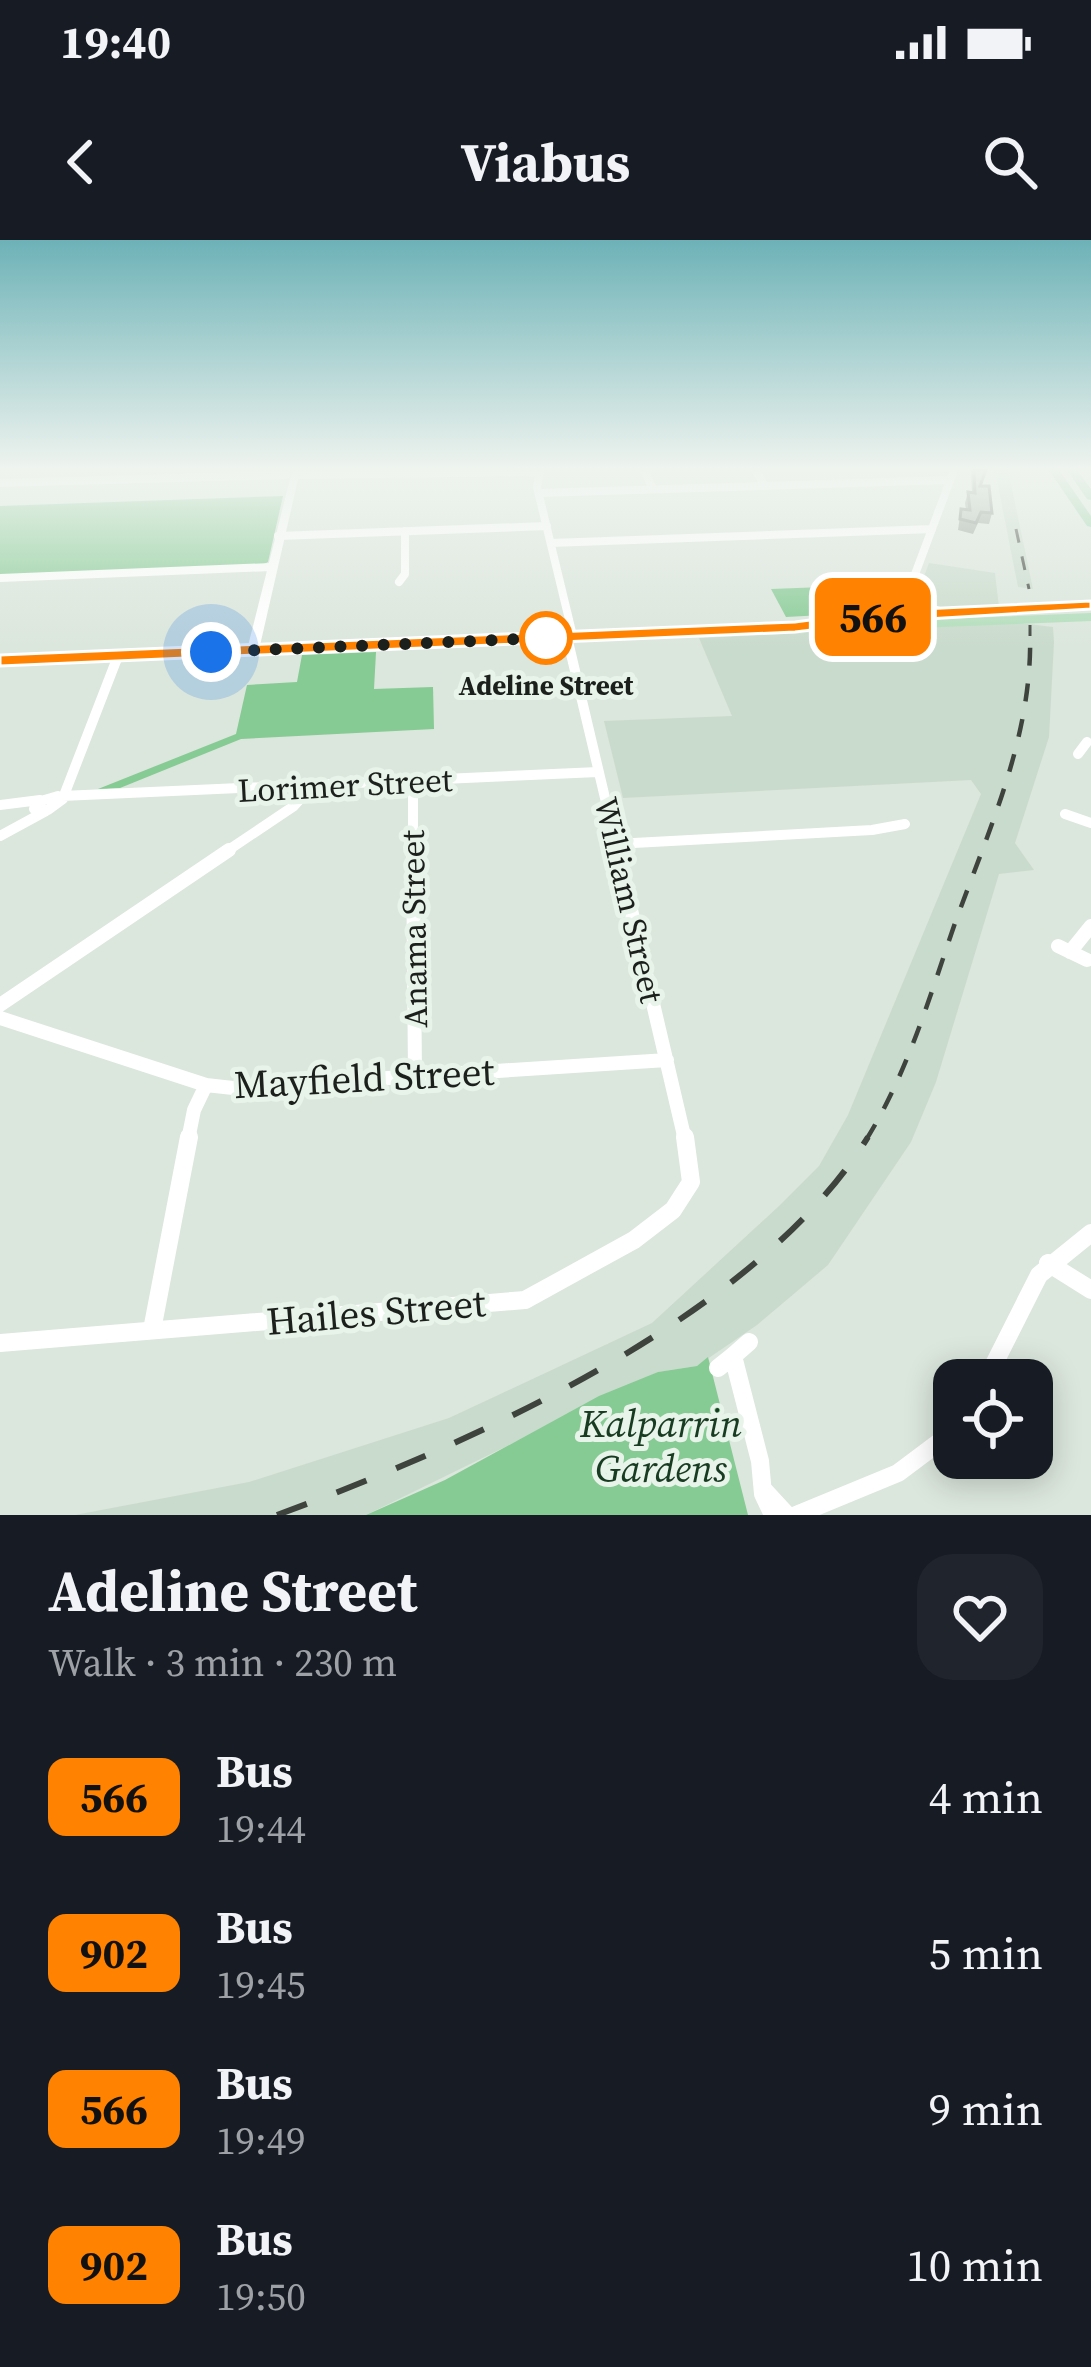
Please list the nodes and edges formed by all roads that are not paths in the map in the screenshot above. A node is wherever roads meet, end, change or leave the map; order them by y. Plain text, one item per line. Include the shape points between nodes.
1 (932, 529) edge
2 (279, 530) edge
3 (448, 530) edge
4 (548, 530) edge
5 (918, 530) edge
6 (405, 531) junction
7 (278, 536) junction
8 (551, 543) junction
9 (271, 567) junction
10 (0, 578) edge
11 (399, 582) dead end
12 (910, 588) junction
13 (1091, 606) edge
14 (900, 614) junction
15 (1091, 616) edge
16 (570, 637) junction
17 (253, 650) junction
18 (118, 656) junction
19 (0, 661) edge
20 (598, 772) junction
21 (412, 782) junction
22 (311, 787) junction
23 (51, 802) junction
24 (0, 805) edge
25 (1065, 814) dead end
26 (905, 824) dead end
27 (1091, 824) edge
28 (6, 833) edge
29 (615, 844) junction
30 (1091, 926) edge
31 (1087, 960) dead end
32 (0, 1005) edge
33 (0, 1018) edge
34 (667, 1060) junction
35 (415, 1076) junction
36 (206, 1084) junction
37 (691, 1163) joint
38 (1091, 1232) edge
39 (1048, 1263) junction
40 (1091, 1290) edge
41 (152, 1330) junction
42 (0, 1343) edge
43 (733, 1355) dead end
44 (997, 1359) edge
45 (933, 1450) edge
46 (762, 1488) junction
47 (845, 1497) junction
48 (772, 1515) edge
49 (791, 1515) edge
50 (818, 1515) edge

1 - 12 street
2 - 7 street
3 - 6 street
4 - 8 street
5 - 8 street
6 - 7 street
6 - 11 street
7 - 9 street
8 - 16 street
9 - 10 street
9 - 17 street
12 - 14 street
12 - 14 street
13 - 14 main road
14 - 15 main road
14 - 16 main road
16 - 17 main road
16 - 20 street, William Street
17 - 18 main road
18 - 19 main road
18 - 23 street
20 - 21 street, Lorimer Street
20 - 29 street, William Street
21 - 22 street, Lorimer Street
21 - 35 street, Anama Street
22 - 23 street, Lorimer Street
22 - 32 street
23 - 24 street, Lorimer Street
23 - 28 street
25 - 27 street
26 - 29 street
29 - 34 street, William Street
30 - 31 street via 1064,949
33 - 36 street, Mayfield Street
34 - 35 street, Mayfield Street
34 - 37 street, William Street
35 - 36 street, Mayfield Street
36 - 41 street via 194,1110
37 - 41 street, Hailes Street via 688,1192 674,1211 536,1297
38 - 39 street
39 - 40 street
39 - 44 street
41 - 42 street, Hailes Street
43 - 46 street
45 - 47 street
46 - 48 street
46 - 49 street
47 - 49 street
47 - 50 street

